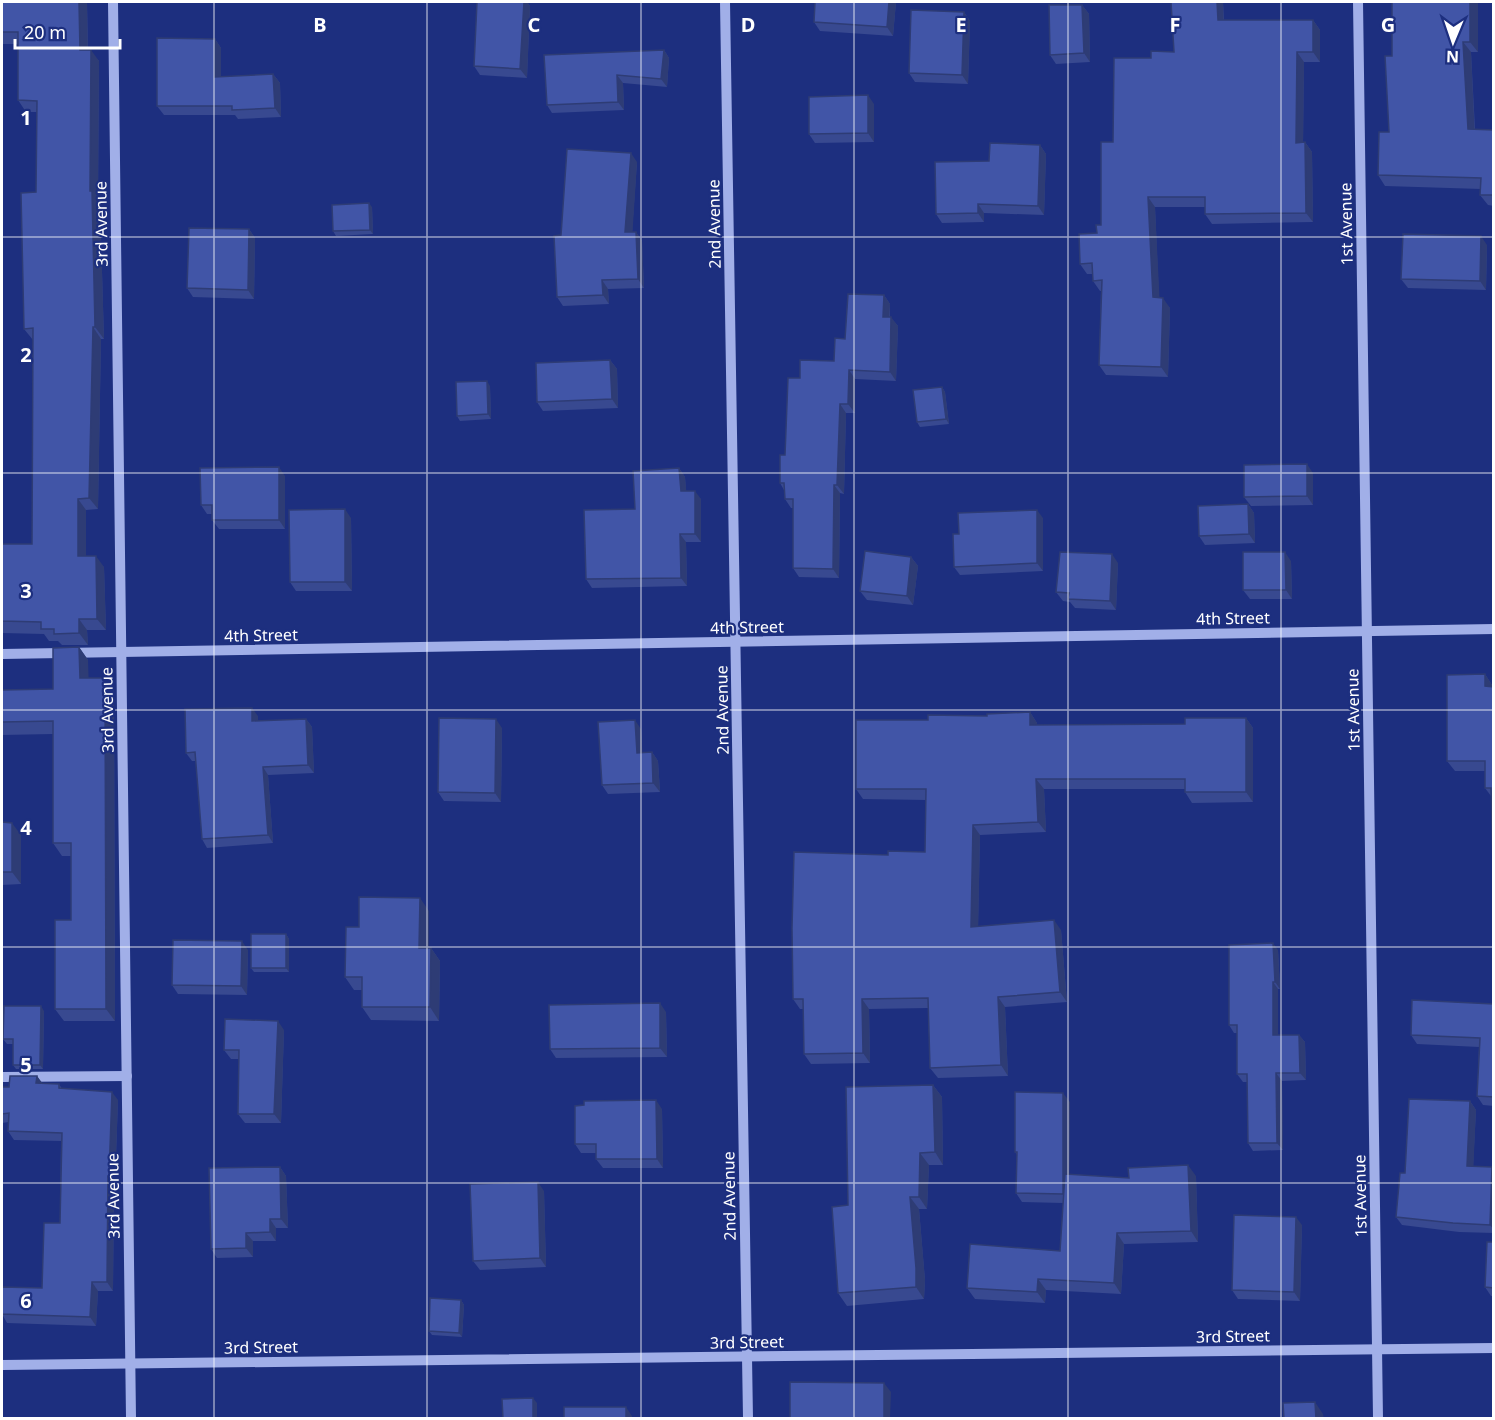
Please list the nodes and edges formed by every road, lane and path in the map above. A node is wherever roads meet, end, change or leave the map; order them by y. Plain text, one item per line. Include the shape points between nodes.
1 (113, 2) edge
2 (725, 2) edge
3 (1358, 2) edge
4 (1494, 629) edge
5 (1367, 631) junction
6 (735, 642) junction
7 (122, 652) junction
8 (2, 654) edge
9 (127, 1076) junction
10 (2, 1077) edge
11 (1494, 1348) edge
12 (1377, 1349) junction
13 (747, 1357) junction
14 (130, 1364) junction
15 (2, 1365) edge
16 (131, 1419) edge
17 (748, 1419) edge
18 (1378, 1419) edge

1 - 7 street, 3rd Avenue
2 - 6 street, 2nd Avenue
3 - 5 street, 1st Avenue
4 - 5 street, 4th Street
5 - 6 street, 4th Street
5 - 12 street, 1st Avenue
6 - 7 street, 4th Street
6 - 13 street, 2nd Avenue
7 - 8 street, 4th Street
7 - 9 street, 3rd Avenue
9 - 10 street
9 - 14 street, 3rd Avenue
11 - 12 street, 3rd Street
12 - 13 street, 3rd Street
12 - 18 street, 1st Avenue
13 - 14 street, 3rd Street
13 - 17 street, 2nd Avenue
14 - 15 street, 3rd Street
14 - 16 street, 3rd Avenue

